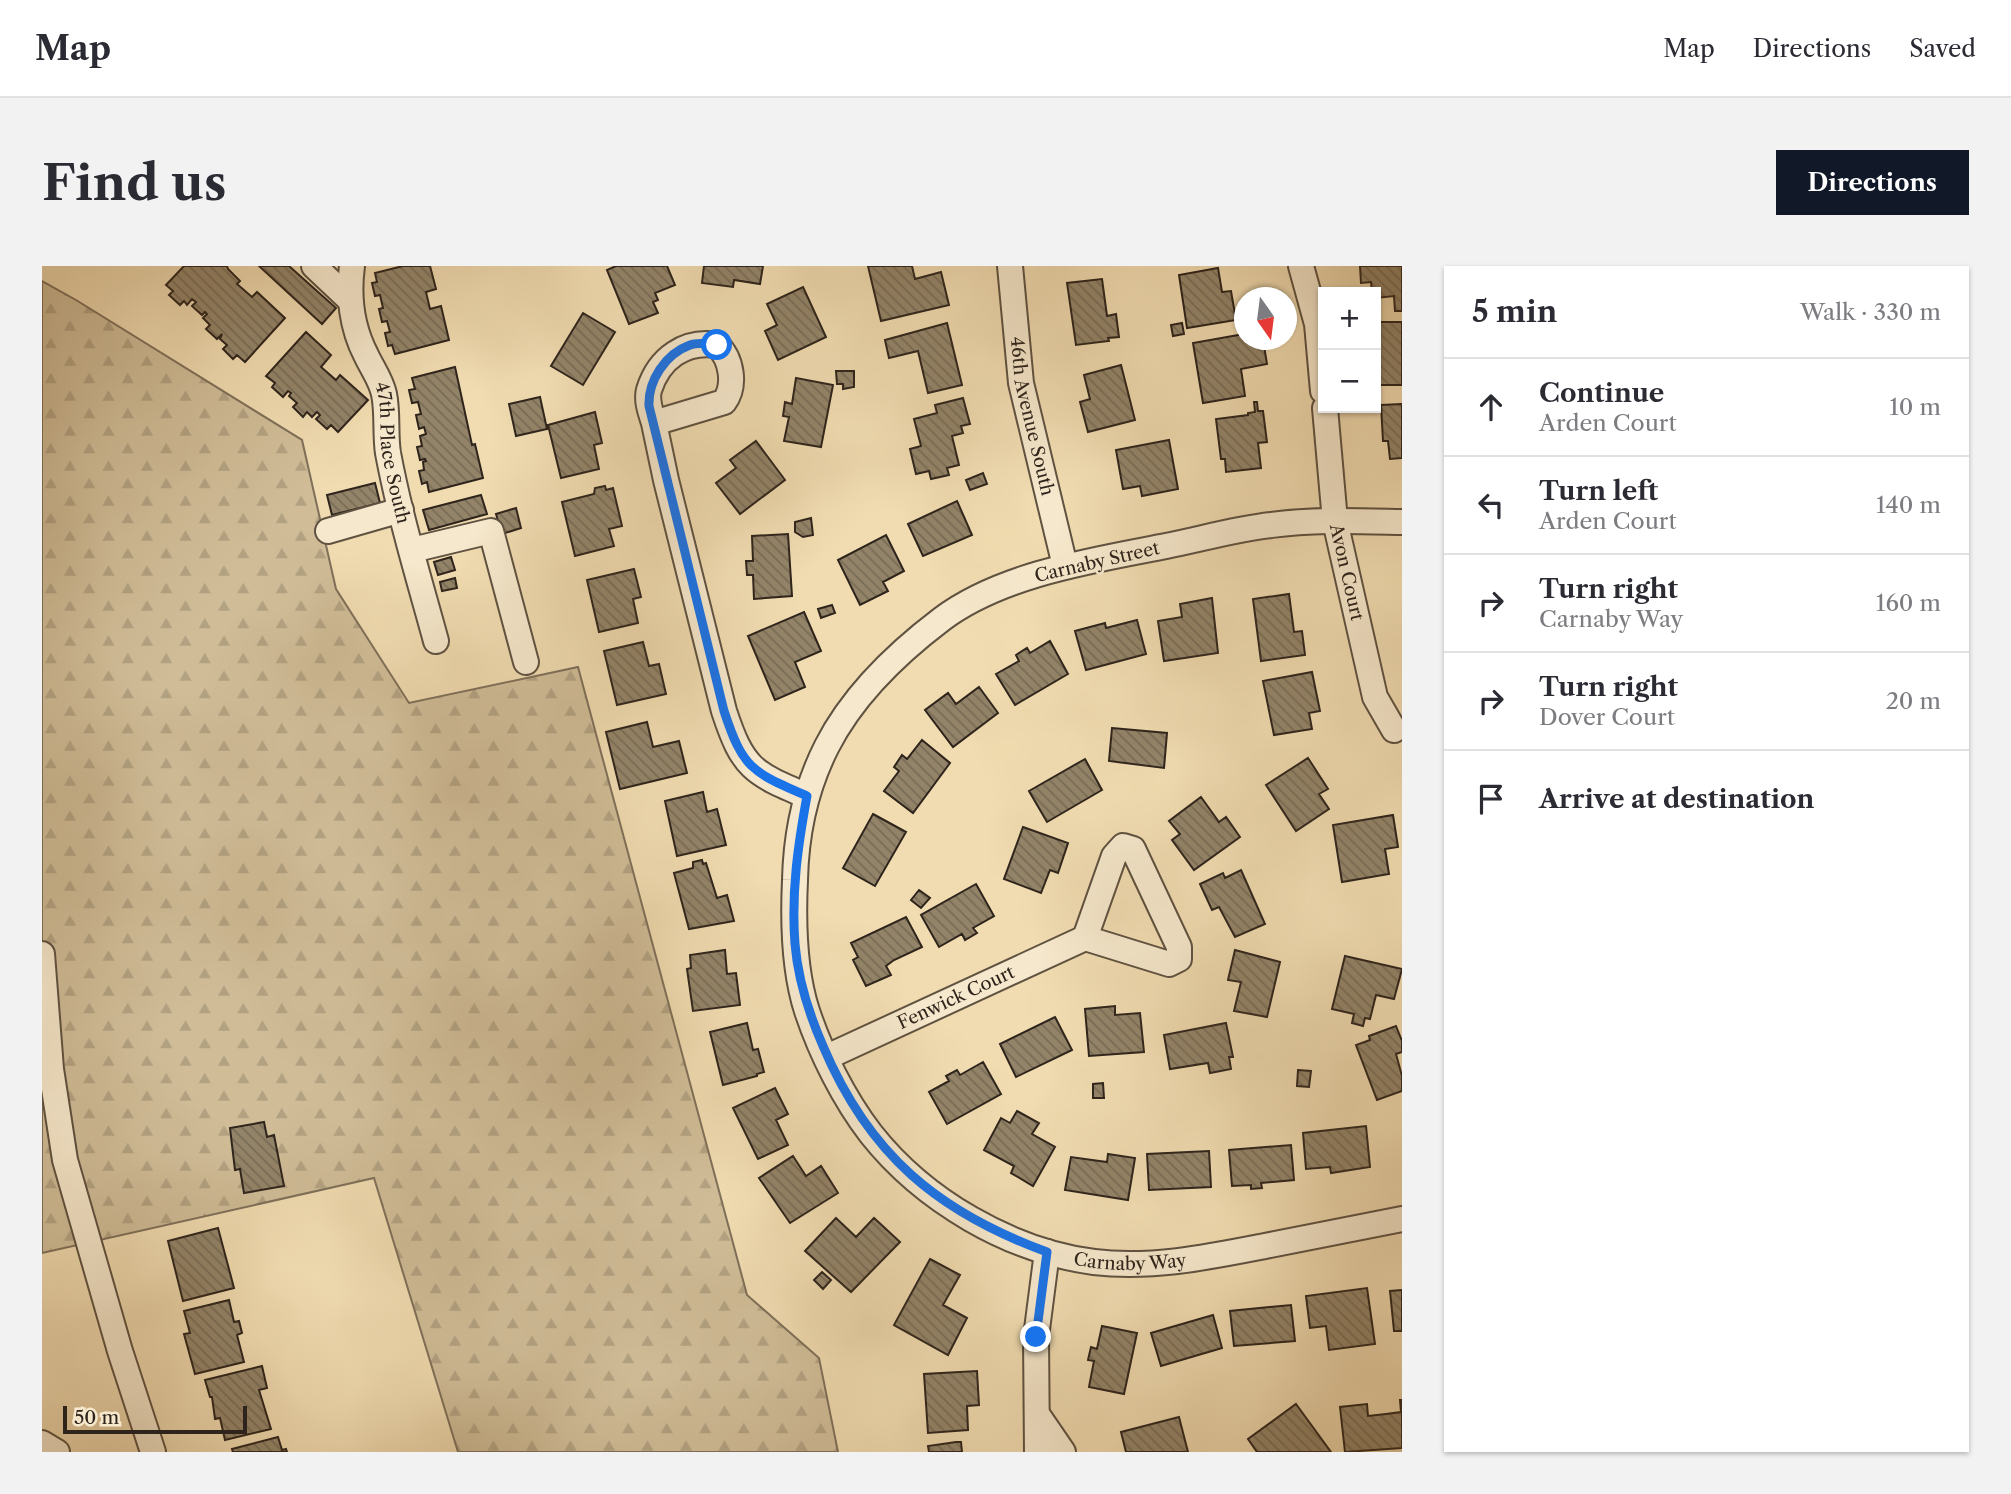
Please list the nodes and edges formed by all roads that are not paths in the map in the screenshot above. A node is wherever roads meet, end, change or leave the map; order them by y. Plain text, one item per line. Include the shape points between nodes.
1 (314, 266) edge
2 (352, 266) edge
3 (1010, 266) edge
4 (1301, 266) edge
5 (350, 300) junction
6 (1319, 350) edge
7 (1325, 413) edge
8 (654, 423) dead end
9 (401, 510) junction
10 (1335, 521) junction
11 (1402, 522) edge
12 (328, 531) dead end
13 (412, 550) junction
14 (1065, 566) junction
15 (436, 641) dead end
16 (526, 662) dead end
17 (1394, 730) dead end
18 (807, 796) junction
19 (1084, 938) junction
20 (42, 954) edge
21 (827, 1057) junction
22 (1402, 1219) edge
23 (1047, 1252) junction
24 (1037, 1414) junction
25 (42, 1443) edge
26 (57, 1452) edge
27 (153, 1452) edge
28 (1037, 1452) edge
29 (1063, 1452) edge

1 - 5 street
2 - 5 street, 47th Place South
3 - 14 street, 46th Avenue South via 1021,383
4 - 6 street
5 - 9 street, 47th Place South via 360,340 384,396 386,438
7 - 10 street, Avon Court
8 - 18 street via 733,739 743,758 764,778
9 - 12 street
9 - 13 street, 47th Place South
10 - 11 street, Carnaby Street
10 - 14 street, Carnaby Street via 1272,524
10 - 17 street, Avon Court via 1375,697
13 - 15 street, 47th Place South
13 - 16 street via 491,531
14 - 18 street, Carnaby Street via 1001,586 946,615 893,658 828,744
18 - 21 street, Carnaby Way via 796,857 795,946 807,1009
19 - 19 street via 1169,964 1179,959 1179,947 1133,849 1124,846 1114,856
19 - 21 street, Fenwick Court
20 - 27 street via 51,1069 65,1160
21 - 23 street, Carnaby Way via 848,1101 873,1136 915,1179 963,1214 1005,1237
22 - 23 street, Carnaby Way via 1199,1259 1095,1262
23 - 24 street via 1036,1337
24 - 28 street
24 - 29 street
25 - 26 street

